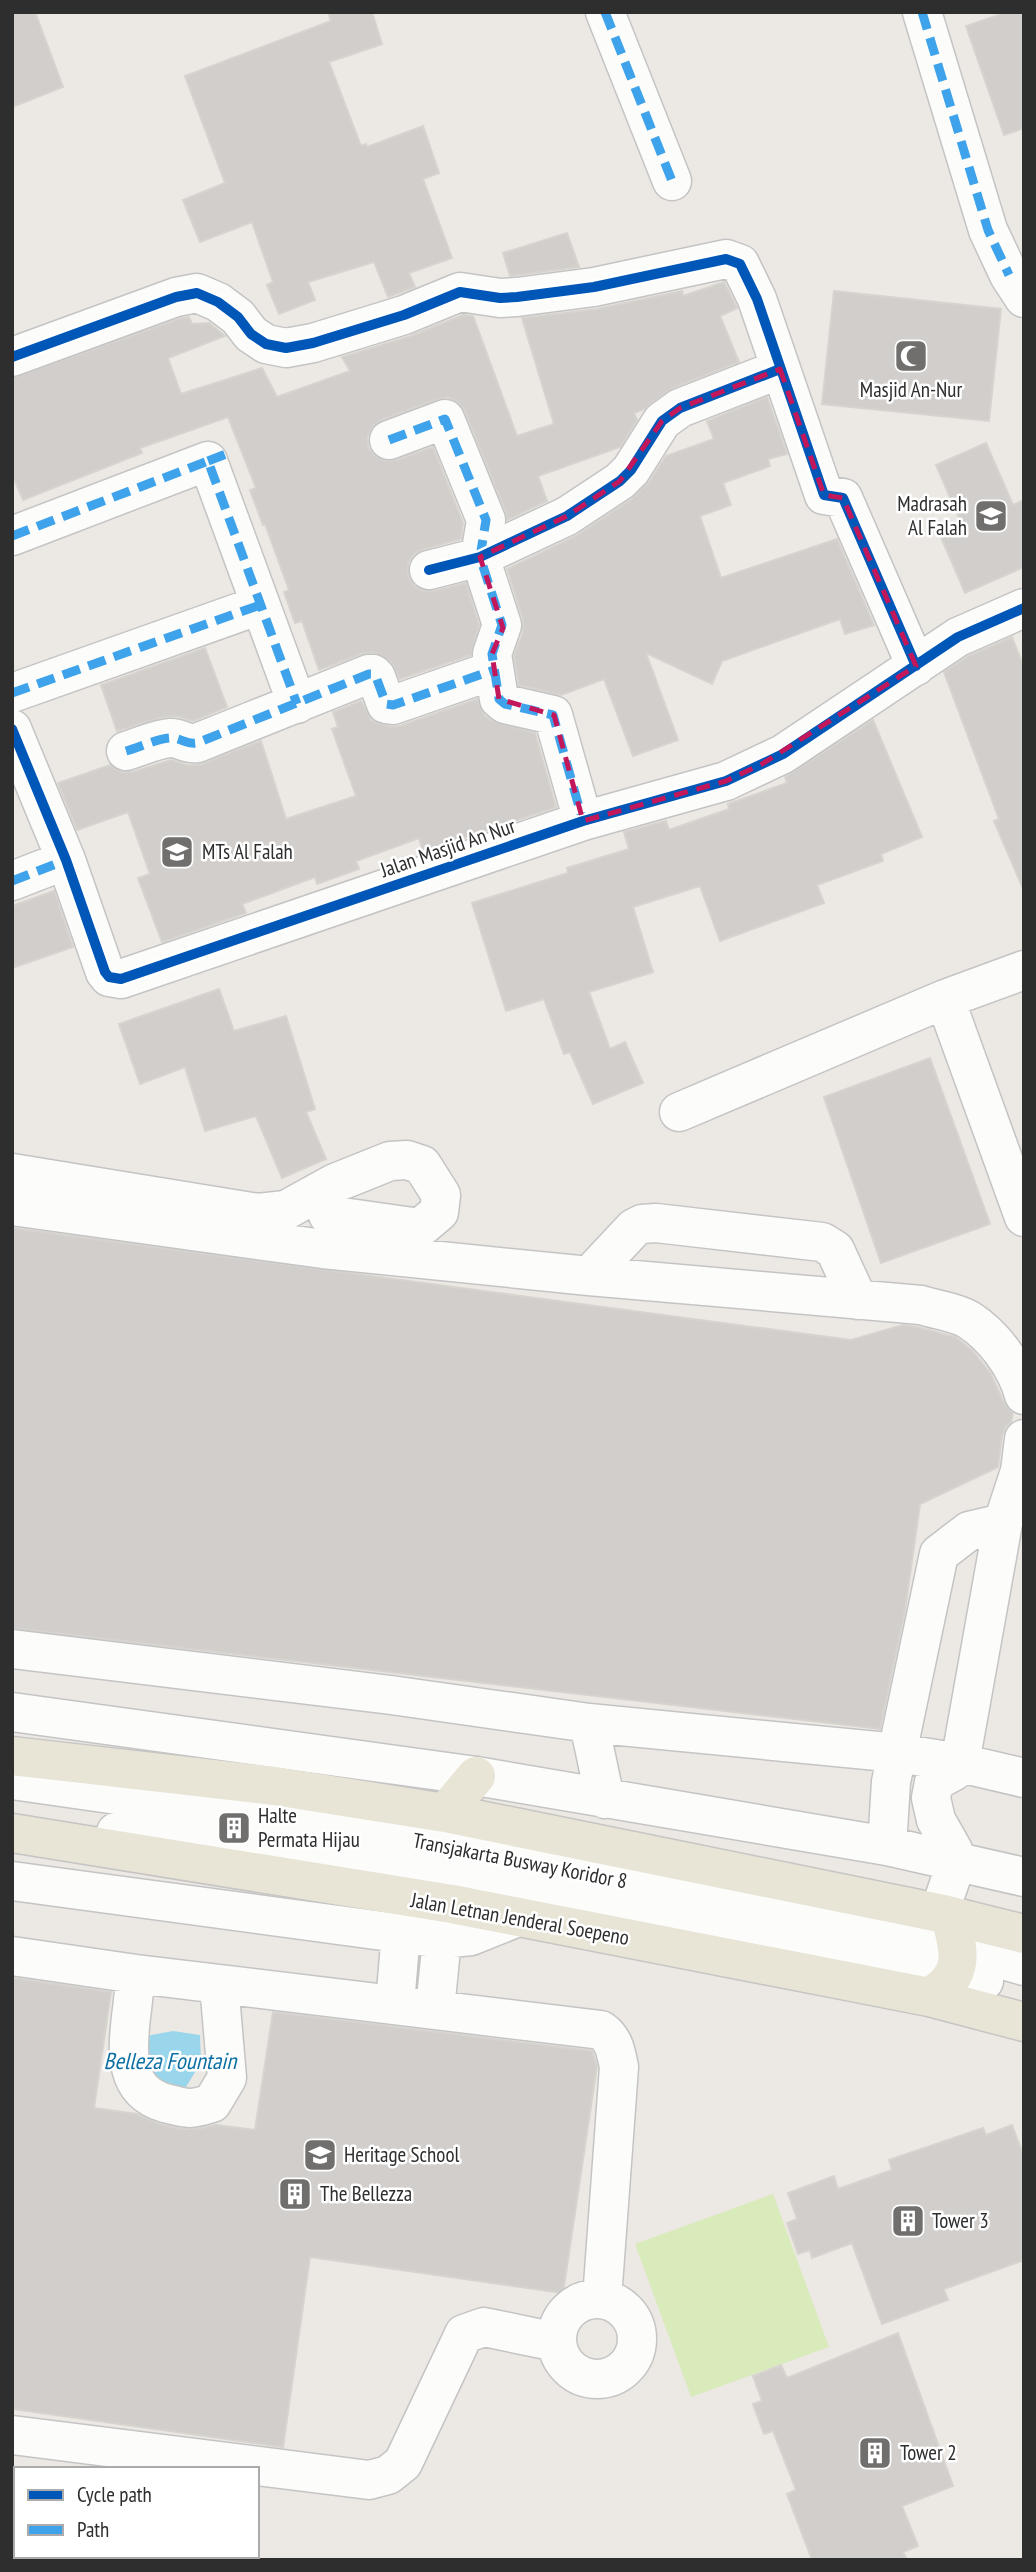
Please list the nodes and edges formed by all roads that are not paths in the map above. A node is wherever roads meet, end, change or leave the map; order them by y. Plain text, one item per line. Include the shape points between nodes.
1 (605, 12) edge
2 (922, 12) edge
3 (672, 181) dead end
4 (1017, 286) edge
5 (12, 357) edge
6 (780, 369) junction
7 (389, 440) dead end
8 (12, 536) edge
9 (480, 557) junction
10 (429, 570) dead end
11 (260, 606) junction
12 (1024, 608) edge
13 (916, 666) junction
14 (494, 670) junction
15 (12, 693) edge
16 (297, 704) junction
17 (12, 729) edge
18 (126, 751) dead end
19 (583, 821) junction
20 (66, 860) junction
21 (12, 881) edge
22 (1024, 970) edge
23 (945, 999) junction
24 (679, 1112) dead end
25 (12, 1173) edge
26 (12, 1206) edge
27 (328, 1216) junction
28 (1024, 1217) edge
29 (589, 1276) junction
30 (858, 1300) junction
31 (1024, 1395) edge
32 (1024, 1438) edge
33 (1003, 1524) junction
34 (12, 1649) edge
35 (12, 1712) edge
36 (589, 1723) junction
37 (898, 1753) junction
38 (12, 1756) edge
39 (960, 1763) junction
40 (476, 1776) junction
41 (1024, 1778) edge
42 (12, 1780) edge
43 (605, 1799) junction
44 (445, 1813) junction
45 (12, 1818) edge
46 (12, 1833) edge
47 (887, 1846) junction
48 (957, 1861) junction
49 (1024, 1877) edge
50 (12, 1881) edge
51 (518, 1917) junction
52 (401, 1932) junction
53 (1024, 1934) edge
54 (442, 1939) junction
55 (946, 1949) junction
56 (12, 1956) edge
57 (1024, 1966) edge
58 (136, 1974) junction
59 (219, 1984) junction
60 (1024, 1990) edge
61 (395, 2004) junction
62 (435, 2008) junction
63 (1024, 2022) edge
64 (602, 2299) junction
65 (556, 2342) junction
66 (12, 2435) edge

1 - 3 street
2 - 4 street via 988,230
5 - 6 street via 197,293 218,302 266,344 286,348 404,315 460,292 517,297 594,287 726,259 740,264
6 - 9 street via 680,408 662,421 620,481 567,516
6 - 13 street via 824,495 843,498
7 - 9 street via 445,419 486,520
8 - 11 street via 219,456
9 - 10 street
9 - 14 street via 502,625 492,654
11 - 15 street
11 - 16 street
12 - 13 street, Jalan Masjid An Nur via 958,637
13 - 19 street, Jalan Masjid An Nur via 783,754 726,781
14 - 16 street via 393,705 386,704 373,674
14 - 19 street via 502,702 553,715
16 - 18 street via 197,743 166,738
17 - 20 street, Jalan Masjid An Nur
19 - 20 street, Jalan Masjid An Nur via 121,979 105,972
20 - 21 street
22 - 23 street
23 - 24 street
23 - 28 street
25 - 27 street via 258,1213 286,1210
26 - 27 street via 120,1230
27 - 29 street
29 - 30 street
29 - 30 street via 634,1228 656,1223 822,1242 835,1250
30 - 31 street via 921,1306 967,1319 990,1336 1019,1378
32 - 33 street via 1020,1471
33 - 37 street via 969,1531 939,1554
33 - 39 street
34 - 36 street
35 - 40 street
36 - 37 street
36 - 43 street
37 - 39 street
37 - 47 street via 889,1795
38 - 44 main road, Jalan Letnan Jenderal Soepeno via 274,1786
39 - 41 street
39 - 48 street via 934,1782 930,1798
40 - 43 street
40 - 44 main road
42 - 55 street, Transjakarta Busway Koridor 8 via 306,1822 595,1875
43 - 47 street
44 - 55 main road, Jalan Letnan Jenderal Soepeno
45 - 55 street, Transjakarta Busway Koridor 8 via 351,1865 705,1925
46 - 51 main road, Jalan Letnan Jenderal Soepeno
47 - 48 street
48 - 49 street
48 - 55 street
50 - 52 street
51 - 54 street via 471,1937
51 - 55 main road, Jalan Letnan Jenderal Soepeno
52 - 54 street
52 - 61 street
53 - 55 main road, Jalan Letnan Jenderal Soepeno
54 - 62 street
55 - 57 street, Transjakarta Busway Koridor 8
55 - 60 street, Transjakarta Busway Koridor 8
55 - 63 main road, Jalan Letnan Jenderal Soepeno
56 - 58 street
58 - 59 street
58 - 59 street via 127,2046 129,2067 139,2089 158,2101 190,2110 212,2103 227,2078
59 - 61 street
61 - 62 street
62 - 64 street via 601,2030 614,2044 619,2067
64 - 65 street via 587,2300 564,2315
64 - 65 street via 615,2303 634,2323 636,2351 619,2373 592,2380 578,2375 559,2356
65 - 66 street via 484,2327 464,2334 403,2463 388,2475 369,2480

